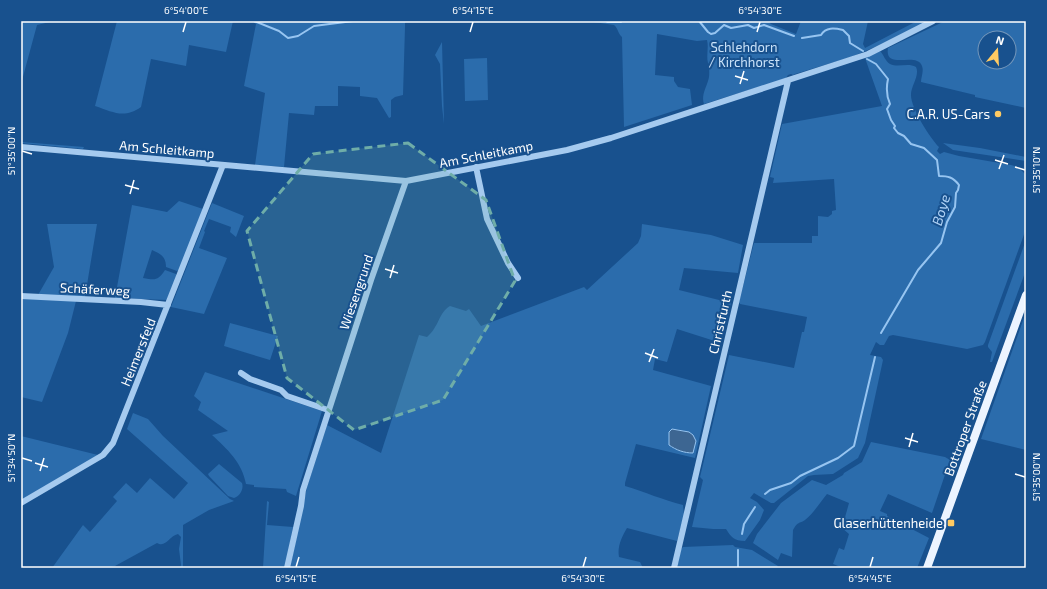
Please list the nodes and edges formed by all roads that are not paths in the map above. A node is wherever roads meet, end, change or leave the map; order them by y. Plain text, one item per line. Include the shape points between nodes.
1 (933, 21) edge
2 (788, 81) junction
3 (21, 147) edge
4 (223, 165) junction
5 (476, 167) junction
6 (406, 181) junction
7 (518, 278) dead end
8 (1026, 295) edge
9 (21, 296) edge
10 (168, 305) junction
11 (241, 373) dead end
12 (328, 410) junction
13 (21, 503) edge
14 (288, 568) edge
15 (674, 568) edge
16 (927, 568) edge

1 - 2 street, Am Schleitkamp via 868,54
2 - 5 street, Am Schleitkamp via 611,138 567,150
2 - 15 street, Christfurth
3 - 4 street, Am Schleitkamp
4 - 6 street, Am Schleitkamp
4 - 10 street, Heimersfeld
5 - 6 street, Am Schleitkamp
5 - 7 street via 487,219
6 - 12 street, Wiesengrund
8 - 16 main road, Bottroper Straße
9 - 10 street, Schäferweg
10 - 13 street, Heimersfeld via 110,448 103,455
11 - 12 street via 250,380 281,390 287,396
12 - 14 street, Wiesengrund via 303,490

